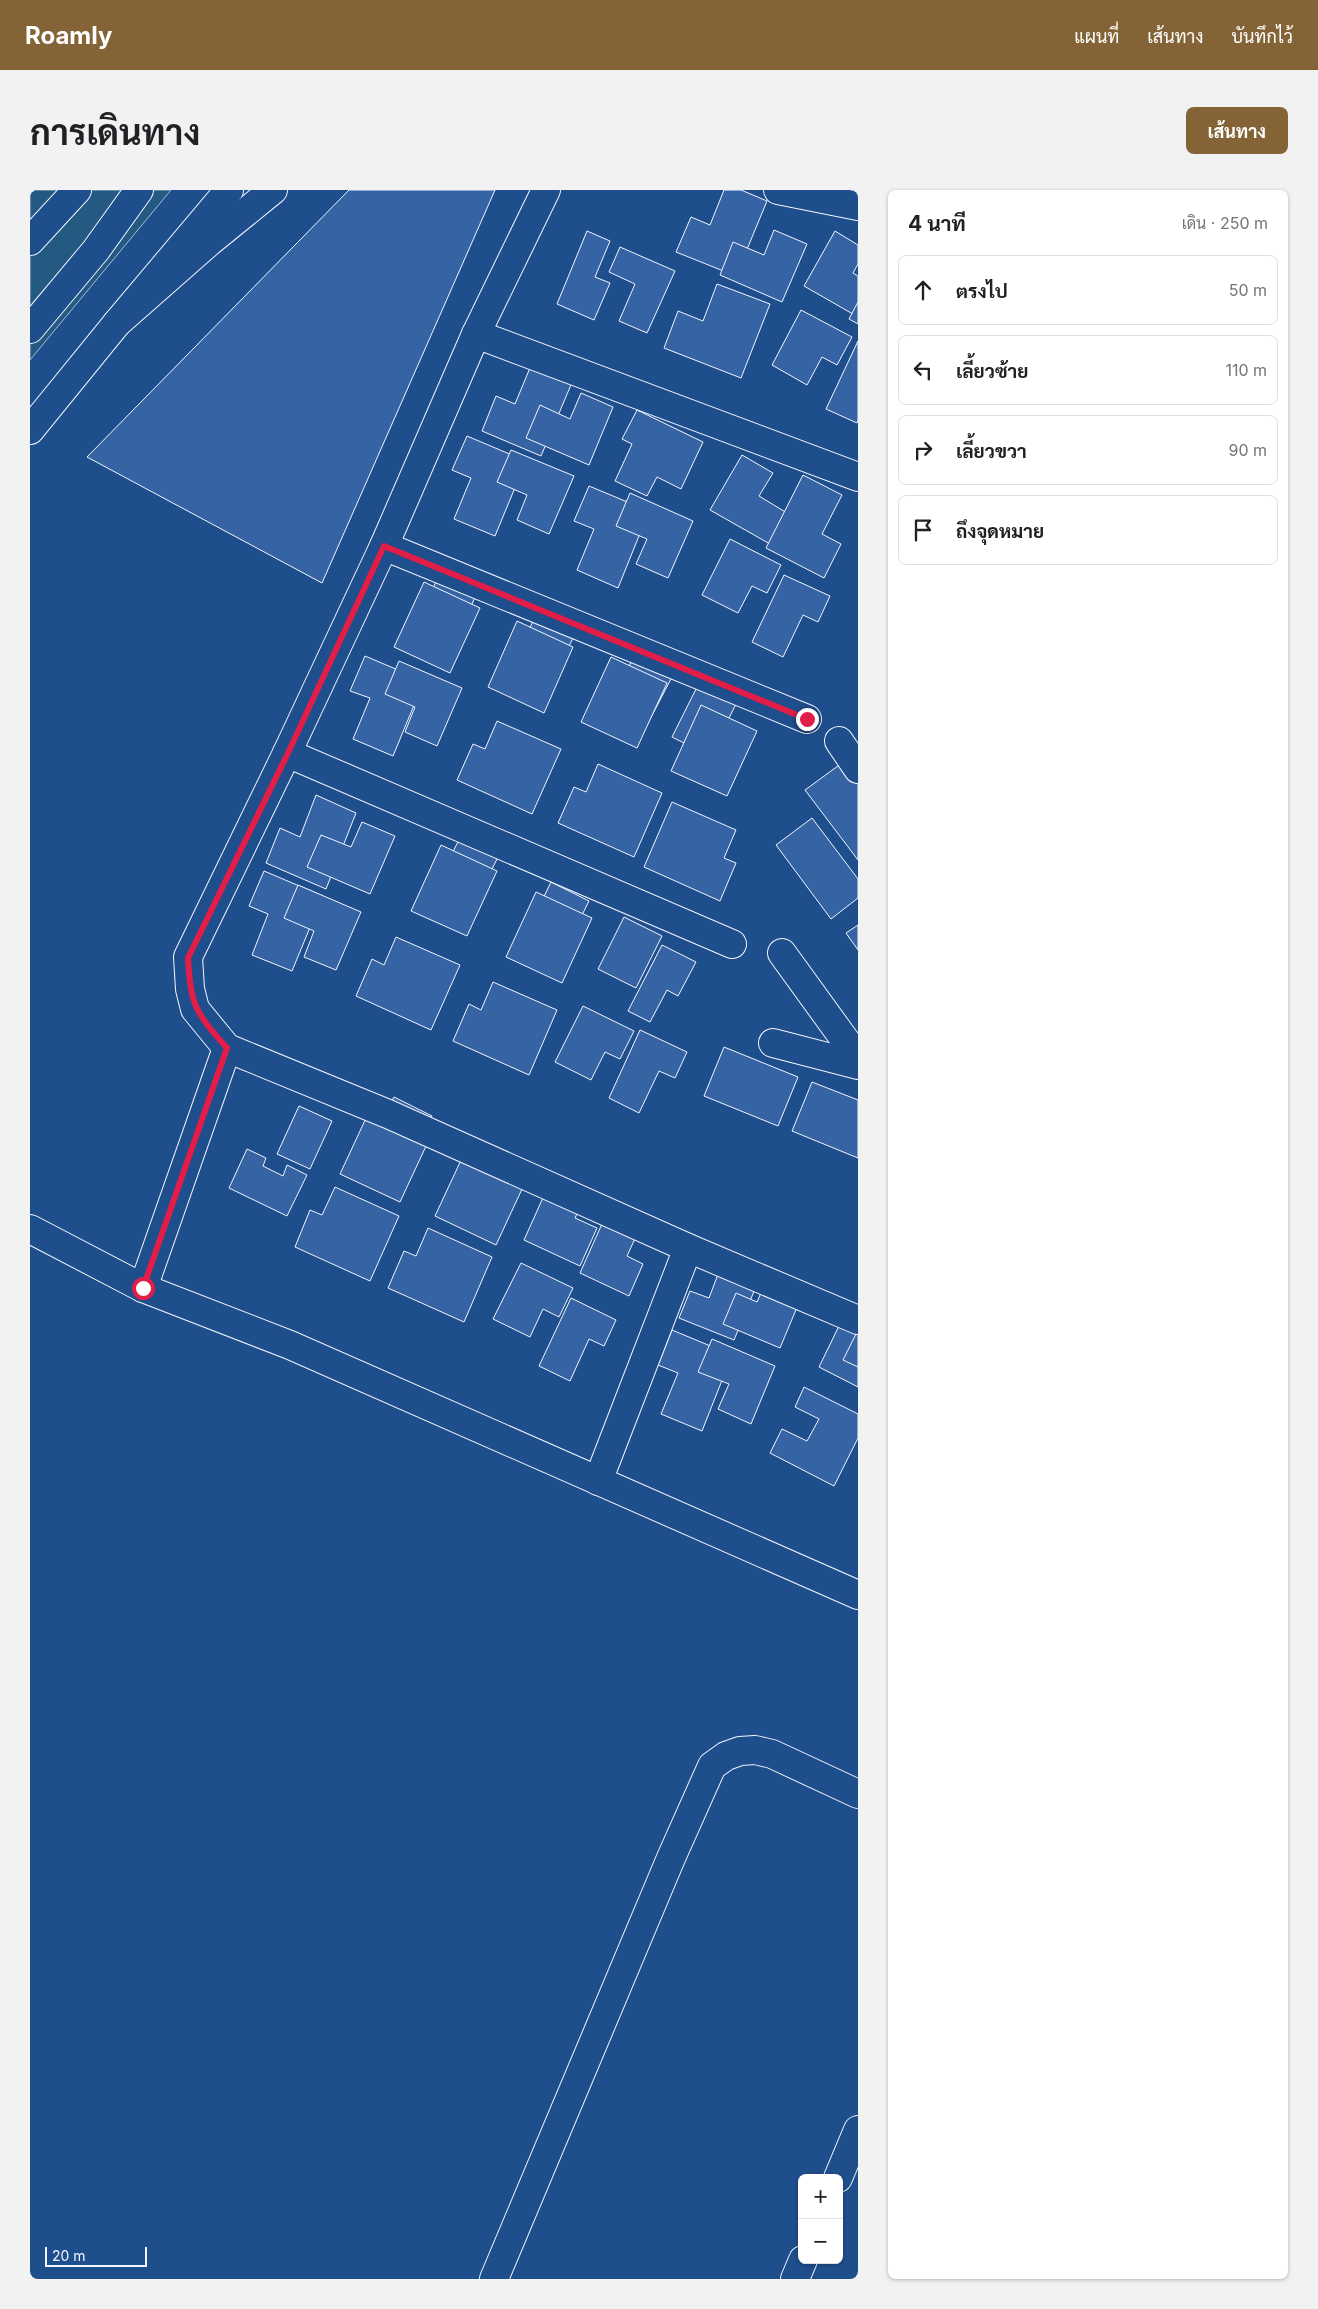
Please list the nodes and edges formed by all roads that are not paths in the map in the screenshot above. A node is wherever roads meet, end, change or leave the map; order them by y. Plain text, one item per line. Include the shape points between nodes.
1 (77, 190) edge
2 (139, 190) edge
3 (228, 190) edge
4 (273, 190) edge
5 (546, 190) edge
6 (778, 190) edge
7 (858, 206) edge
8 (30, 242) edge
9 (117, 323) junction
10 (30, 329) edge
11 (476, 334) junction
12 (30, 430) edge
13 (858, 477) edge
14 (384, 546) junction
15 (807, 719) dead end
16 (839, 741) dead end
17 (288, 753) junction
18 (858, 769) edge
19 (732, 944) dead end
20 (782, 953) dead end
21 (773, 1043) dead end
22 (227, 1048) junction
23 (858, 1058) edge
24 (858, 1065) edge
25 (30, 1230) edge
26 (688, 1248) junction
27 (143, 1288) junction
28 (858, 1320) edge
29 (598, 1481) junction
30 (858, 1595) edge
31 (858, 1794) edge
32 (858, 2130) edge
33 (840, 2174) edge
34 (801, 2264) edge
35 (494, 2279) edge
36 (795, 2279) edge

1 - 8 main road
2 - 10 main road via 96,250
3 - 9 main road
4 - 9 main road
5 - 11 main road
6 - 7 main road
9 - 12 main road
11 - 13 main road
11 - 14 main road
14 - 15 main road
14 - 17 main road
16 - 18 main road
17 - 19 main road
17 - 22 main road via 188,958 195,1009
20 - 23 main road
21 - 24 main road
22 - 26 main road via 388,1114
22 - 27 main road
25 - 27 main road
26 - 28 main road
26 - 29 main road
27 - 29 main road via 290,1345
29 - 30 main road
31 - 35 main road via 772,1754 755,1750 726,1756 712,1766
32 - 33 main road
34 - 36 main road

